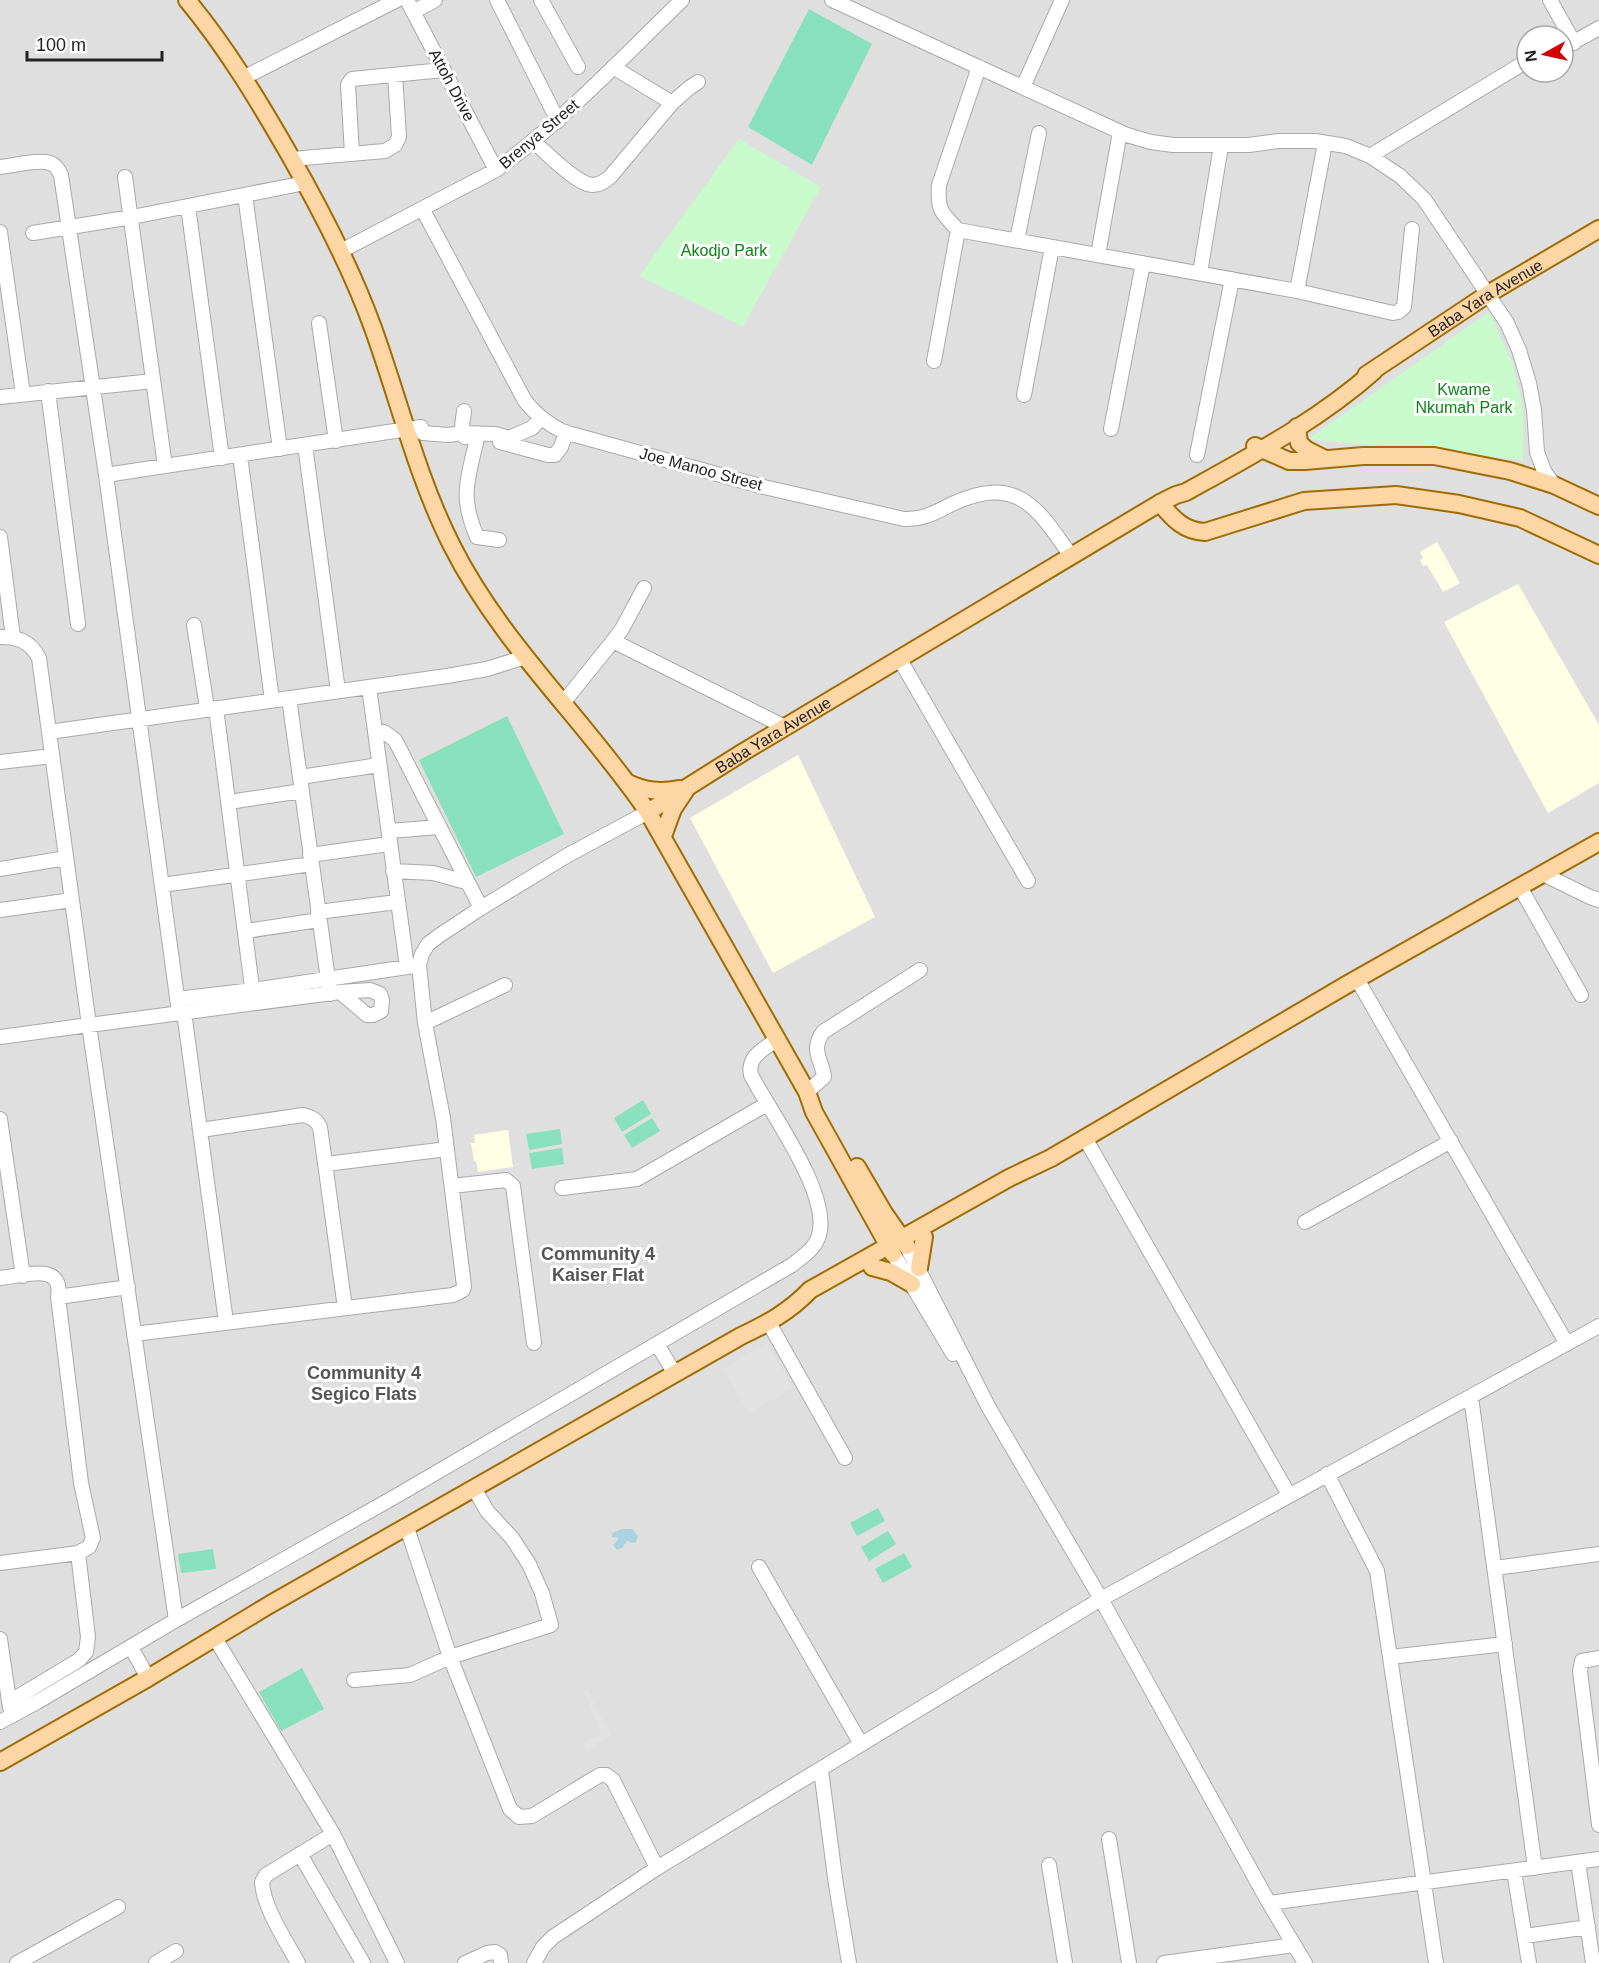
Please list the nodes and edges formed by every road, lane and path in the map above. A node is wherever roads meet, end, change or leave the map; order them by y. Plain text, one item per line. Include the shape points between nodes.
1 (397, 0) edge
2 (435, 0) edge
3 (497, 0) edge
4 (541, 0) edge
5 (682, 0) edge
6 (832, 0) edge
7 (1062, 0) edge
8 (1550, 0) edge
9 (189, 1) edge
10 (410, 6) edge
11 (1560, 24) edge
12 (1599, 28) edge
13 (1575, 41) edge
14 (578, 67) dead end
15 (979, 67) junction
16 (613, 68) junction
17 (1515, 68) edge
18 (443, 70) junction
19 (394, 75) junction
20 (243, 78) junction
21 (698, 82) dead end
22 (1023, 87) junction
23 (672, 103) junction
24 (558, 121) junction
25 (1120, 132) junction
26 (1039, 133) dead end
27 (534, 142) junction
28 (1325, 143) junction
29 (1221, 146) junction
30 (351, 154) junction
31 (1370, 156) junction
32 (292, 159) junction
33 (0, 167) edge
34 (496, 170) junction
35 (125, 177) dead end
36 (305, 183) junction
37 (245, 195) junction
38 (188, 206) junction
39 (423, 210) junction
40 (132, 217) junction
41 (69, 228) junction
42 (1413, 229) dead end
43 (1599, 229) edge
44 (958, 230) junction
45 (33, 233) dead end
46 (0, 238) edge
47 (1017, 240) junction
48 (1052, 247) junction
49 (341, 251) junction
50 (1098, 255) junction
51 (1143, 263) junction
52 (1200, 273) junction
53 (1232, 279) junction
54 (1297, 291) junction
55 (1488, 294) junction
56 (319, 323) dead end
57 (934, 361) dead end
58 (1374, 370) junction
59 (153, 381) junction
60 (92, 386) junction
61 (48, 392) junction
62 (23, 394) junction
63 (1024, 395) dead end
64 (0, 397) edge
65 (464, 411) dead end
66 (541, 418) junction
67 (1297, 427) junction
68 (1111, 429) dead end
69 (408, 430) junction
70 (566, 432) junction
71 (462, 433) junction
72 (477, 438) junction
73 (336, 441) junction
74 (305, 445) junction
75 (1257, 447) junction
76 (280, 449) junction
77 (1197, 454) dead end
78 (240, 455) junction
79 (222, 458) junction
80 (1325, 459) junction
81 (165, 466) junction
82 (106, 475) junction
83 (1554, 485) junction
84 (1160, 503) junction
85 (1599, 506) edge
86 (0, 537) edge
87 (499, 540) dead end
88 (1599, 555) edge
89 (1071, 556) junction
90 (644, 588) dead end
91 (78, 624) dead end
92 (194, 625) dead end
93 (6, 637) edge
94 (613, 641) junction
95 (525, 657) junction
96 (899, 658) junction
97 (369, 687) junction
98 (338, 691) junction
99 (289, 698) junction
100 (272, 700) junction
101 (563, 703) junction
102 (212, 708) junction
103 (139, 718) junction
104 (785, 727) junction
105 (375, 730) junction
106 (49, 732) junction
107 (52, 756) junction
108 (0, 762) edge
109 (379, 765) junction
110 (300, 777) junction
111 (628, 783) junction
112 (689, 785) junction
113 (302, 791) junction
114 (230, 802) junction
115 (648, 812) junction
116 (439, 827) junction
117 (663, 836) junction
118 (389, 838) junction
119 (1599, 842) edge
120 (1599, 847) edge
121 (66, 858) junction
122 (311, 859) junction
123 (1562, 863) junction
124 (0, 869) edge
125 (393, 871) junction
126 (239, 874) junction
127 (1543, 874) junction
128 (1028, 881) dead end
129 (466, 882) junction
130 (162, 885) junction
131 (1520, 886) junction
132 (72, 900) junction
133 (1599, 900) edge
134 (397, 902) junction
135 (482, 908) junction
136 (0, 910) edge
137 (319, 916) junction
138 (246, 931) junction
139 (413, 966) junction
140 (920, 970) dead end
141 (328, 979) junction
142 (1358, 979) junction
143 (505, 985) dead end
144 (1581, 995) dead end
145 (254, 997) junction
146 (180, 1008) junction
147 (425, 1023) junction
148 (89, 1025) junction
149 (0, 1037) edge
150 (778, 1039) junction
151 (807, 1092) junction
152 (767, 1104) junction
153 (0, 1119) edge
154 (201, 1130) junction
155 (1085, 1138) junction
156 (1451, 1141) junction
157 (447, 1149) junction
158 (326, 1164) junction
159 (452, 1186) junction
160 (562, 1188) dead end
161 (878, 1215) junction
162 (1305, 1222) dead end
163 (924, 1232) junction
164 (898, 1246) junction
165 (867, 1264) junction
166 (919, 1268) junction
167 (23, 1275) junction
168 (0, 1278) edge
169 (912, 1284) junction
170 (128, 1287) junction
171 (58, 1298) junction
172 (345, 1308) junction
173 (226, 1322) junction
174 (769, 1323) junction
175 (1599, 1326) edge
176 (134, 1334) junction
177 (534, 1343) dead end
178 (657, 1344) junction
179 (1567, 1344) junction
180 (675, 1374) junction
181 (1471, 1396) junction
182 (989, 1408) junction
183 (845, 1458) dead end
184 (1327, 1474) junction
185 (474, 1488) junction
186 (1289, 1495) junction
187 (406, 1528) junction
188 (78, 1553) junction
189 (1599, 1554) edge
190 (0, 1563) edge
191 (759, 1567) dead end
192 (1494, 1568) junction
193 (1101, 1599) junction
194 (176, 1620) junction
195 (215, 1638) junction
196 (0, 1639) edge
197 (1505, 1644) junction
198 (131, 1647) junction
199 (450, 1657) junction
200 (1390, 1657) junction
201 (1599, 1658) edge
202 (148, 1678) junction
203 (354, 1680) dead end
204 (7, 1713) edge
205 (861, 1744) junction
206 (0, 1762) edge
207 (821, 1770) junction
208 (1599, 1825) edge
209 (333, 1834) junction
210 (1109, 1839) dead end
211 (300, 1854) junction
212 (1599, 1859) edge
213 (1578, 1862) junction
214 (1049, 1865) dead end
215 (657, 1868) junction
216 (1535, 1868) junction
217 (1514, 1871) junction
218 (1424, 1883) junction
219 (1269, 1903) junction
220 (118, 1907) dead end
221 (1592, 1933) edge
222 (1525, 1936) junction
223 (1294, 1945) junction
224 (176, 1951) dead end
225 (17, 1963) edge
226 (156, 1963) edge
227 (298, 1963) edge
228 (363, 1963) edge
229 (397, 1963) edge
230 (465, 1963) edge
231 (501, 1963) edge
232 (534, 1963) edge
233 (849, 1963) edge
234 (1065, 1963) edge
235 (1129, 1963) edge
236 (1164, 1963) edge
237 (1305, 1963) edge
238 (1436, 1963) edge
239 (1529, 1963) edge
240 (1593, 1963) edge

1 - 20 street
2 - 10 street
3 - 24 street
4 - 14 street
5 - 16 street, Brenya Street
6 - 15 street
7 - 22 street
8 - 11 street
9 - 20 main road
10 - 18 street, Attoh Drive
12 - 13 street
15 - 22 street
15 - 44 street via 939,185 942,214
16 - 23 street
16 - 24 street, Brenya Street
17 - 31 street
18 - 19 street
18 - 34 street, Attoh Drive
19 - 30 street via 398,141 385,151
19 - 30 street via 356,77 349,81
20 - 32 main road
21 - 23 street
22 - 25 street
23 - 27 street via 602,183 581,182
24 - 27 street, Brenya Street
25 - 29 street via 1151,142
25 - 50 street
26 - 47 street
27 - 34 street, Brenya Street
28 - 29 street via 1278,141
28 - 31 street
28 - 54 street
29 - 52 street
30 - 32 street
31 - 55 street via 1400,176 1424,199
32 - 36 main road
33 - 41 street via 52,163 61,175
34 - 39 street, Brenya Street
35 - 40 street
36 - 37 street
36 - 49 main road
37 - 38 street
37 - 76 street
38 - 40 street
38 - 79 street
39 - 49 street, Brenya Street
39 - 66 street, Joe Manoo Street via 525,401
40 - 41 street
40 - 59 street
41 - 45 street
41 - 60 street
42 - 54 street via 1404,307 1398,312
43 - 55 main road, Baba Yara Avenue
44 - 47 street
44 - 57 street
46 - 62 street
47 - 48 street
48 - 50 street
48 - 63 street
49 - 69 main road
50 - 51 street
51 - 52 street
51 - 68 street
52 - 53 street
53 - 54 street
53 - 77 street
55 - 58 main road, Baba Yara Avenue
55 - 83 street via 1519,350 1534,410 1537,452
56 - 73 street
58 - 67 main road, Baba Yara Avenue via 1350,392
58 - 75 main road, Baba Yara Avenue via 1347,384
59 - 60 street
59 - 81 street
60 - 61 street
60 - 82 street
61 - 62 street
61 - 91 street
62 - 64 street
65 - 71 street
66 - 70 street, Joe Manoo Street
66 - 71 street via 532,428 509,438
67 - 75 main road, Baba Yara Avenue
67 - 80 main road via 1299,443
69 - 71 street via 421,427 423,433
69 - 73 street
69 - 95 main road via 451,545 481,597
70 - 72 street via 561,447 548,455
70 - 89 street, Joe Manoo Street via 764,487 904,519 934,514 971,496 995,492 1018,497 1035,508
71 - 72 street
72 - 87 street via 466,489 469,520 477,537
73 - 74 street
74 - 76 street
74 - 98 street
75 - 80 main road via 1289,461
75 - 84 main road, Baba Yara Avenue via 1186,492
76 - 78 street
78 - 79 street
78 - 100 street
79 - 81 street
80 - 83 main road via 1434,456 1510,471
81 - 82 street
82 - 103 street
83 - 85 main road
84 - 88 main road via 1184,527 1205,532 1304,501 1396,495 1520,518
84 - 89 main road, Baba Yara Avenue
86 - 93 street
89 - 96 main road, Baba Yara Avenue
90 - 94 street
92 - 102 street
93 - 106 street via 26,641 39,658
94 - 101 street
94 - 104 street
95 - 97 street via 487,669
95 - 101 main road
96 - 104 main road, Baba Yara Avenue
96 - 128 street
97 - 98 street
97 - 105 street
98 - 99 street
99 - 100 street
99 - 110 street
100 - 102 street
101 - 111 main road
102 - 103 street
102 - 114 street
103 - 106 street
103 - 130 street
104 - 112 main road, Baba Yara Avenue
105 - 109 street
105 - 116 street via 395,740
106 - 107 street
107 - 108 street
107 - 121 street
109 - 110 street
109 - 118 street
110 - 113 street
111 - 112 main road via 652,791 677,790
111 - 115 main road
112 - 115 main road, Baba Yara Avenue
112 - 117 main road via 673,809
113 - 114 street
113 - 122 street
114 - 126 street
115 - 117 main road
115 - 135 street
116 - 118 street
116 - 129 street
117 - 150 main road
118 - 122 street
118 - 125 street
119 - 123 main road
120 - 123 main road
121 - 124 street
121 - 132 street
122 - 126 street
122 - 137 street
123 - 127 main road
125 - 129 street via 433,873
125 - 134 street
126 - 130 street
126 - 138 street
127 - 131 main road
127 - 133 street
129 - 135 street
130 - 146 street
131 - 142 main road
131 - 144 street
132 - 136 street
132 - 148 street
134 - 137 street
134 - 139 street
135 - 139 street via 428,944
137 - 138 street
137 - 141 street
138 - 145 street
139 - 141 street
139 - 147 street
140 - 151 street via 823,1032 817,1051 824,1077
141 - 145 street
141 - 145 street via 335,993
142 - 155 main road
142 - 156 street
143 - 147 street
145 - 146 street
146 - 148 street
146 - 154 street
147 - 157 street
148 - 149 street
148 - 170 street
150 - 151 main road
150 - 152 street via 755,1055 749,1068
151 - 161 main road via 814,1112
152 - 160 street via 637,1179
152 - 178 street via 818,1200 822,1224 819,1236 792,1265
153 - 167 street
154 - 158 street via 309,1116 320,1127
154 - 173 street
155 - 163 main road via 1009,1178
155 - 186 street
156 - 162 street
156 - 179 street
157 - 158 street
157 - 159 street
158 - 172 street
159 - 172 street via 463,1290 453,1295
159 - 177 street via 507,1180 513,1186
161 - 163 main road
161 - 164 main road
161 - 165 main road
163 - 164 main road
163 - 166 main road
164 - 165 main road
164 - 166 street
164 - 169 street
165 - 169 main road
165 - 174 main road via 815,1299 797,1304
166 - 182 street
167 - 168 street
167 - 171 street via 51,1274 59,1284
169 - 182 street
170 - 171 street
170 - 176 street
171 - 188 street via 81,1483 93,1538 87,1550
172 - 173 street
173 - 176 street
174 - 180 main road
174 - 183 street
175 - 179 street
176 - 194 street
178 - 180 street
178 - 194 street
179 - 181 street
180 - 185 main road
181 - 184 street
181 - 192 street
182 - 193 street
184 - 186 street
184 - 200 street via 1377,1571
185 - 187 main road
185 - 199 street via 529,1564 551,1625
186 - 193 street
187 - 195 main road
187 - 199 street
188 - 190 street
188 - 204 street via 88,1637 86,1653
189 - 192 street
191 - 205 street
192 - 197 street
193 - 205 street
193 - 219 street
194 - 198 street
195 - 202 main road
195 - 209 street
196 - 204 street
197 - 200 street
197 - 216 street
198 - 202 street
198 - 204 street via 37,1702
199 - 203 street via 410,1675
199 - 215 street via 512,1812 522,1818 532,1816 600,1774 606,1775 613,1780
200 - 218 street
201 - 208 street via 1582,1661 1580,1671
202 - 206 main road
205 - 207 street
207 - 215 street
207 - 233 street
209 - 211 street
209 - 229 street
210 - 235 street
211 - 227 street via 261,1882 272,1915
211 - 228 street
212 - 213 street
213 - 216 street
213 - 221 street
214 - 234 street
215 - 232 street via 554,1937
216 - 217 street
217 - 218 street
217 - 222 street
218 - 219 street
218 - 238 street
219 - 223 street
220 - 225 street
221 - 222 street
221 - 240 street
222 - 239 street
223 - 236 street
223 - 237 street
224 - 226 street
230 - 231 street via 495,1952

